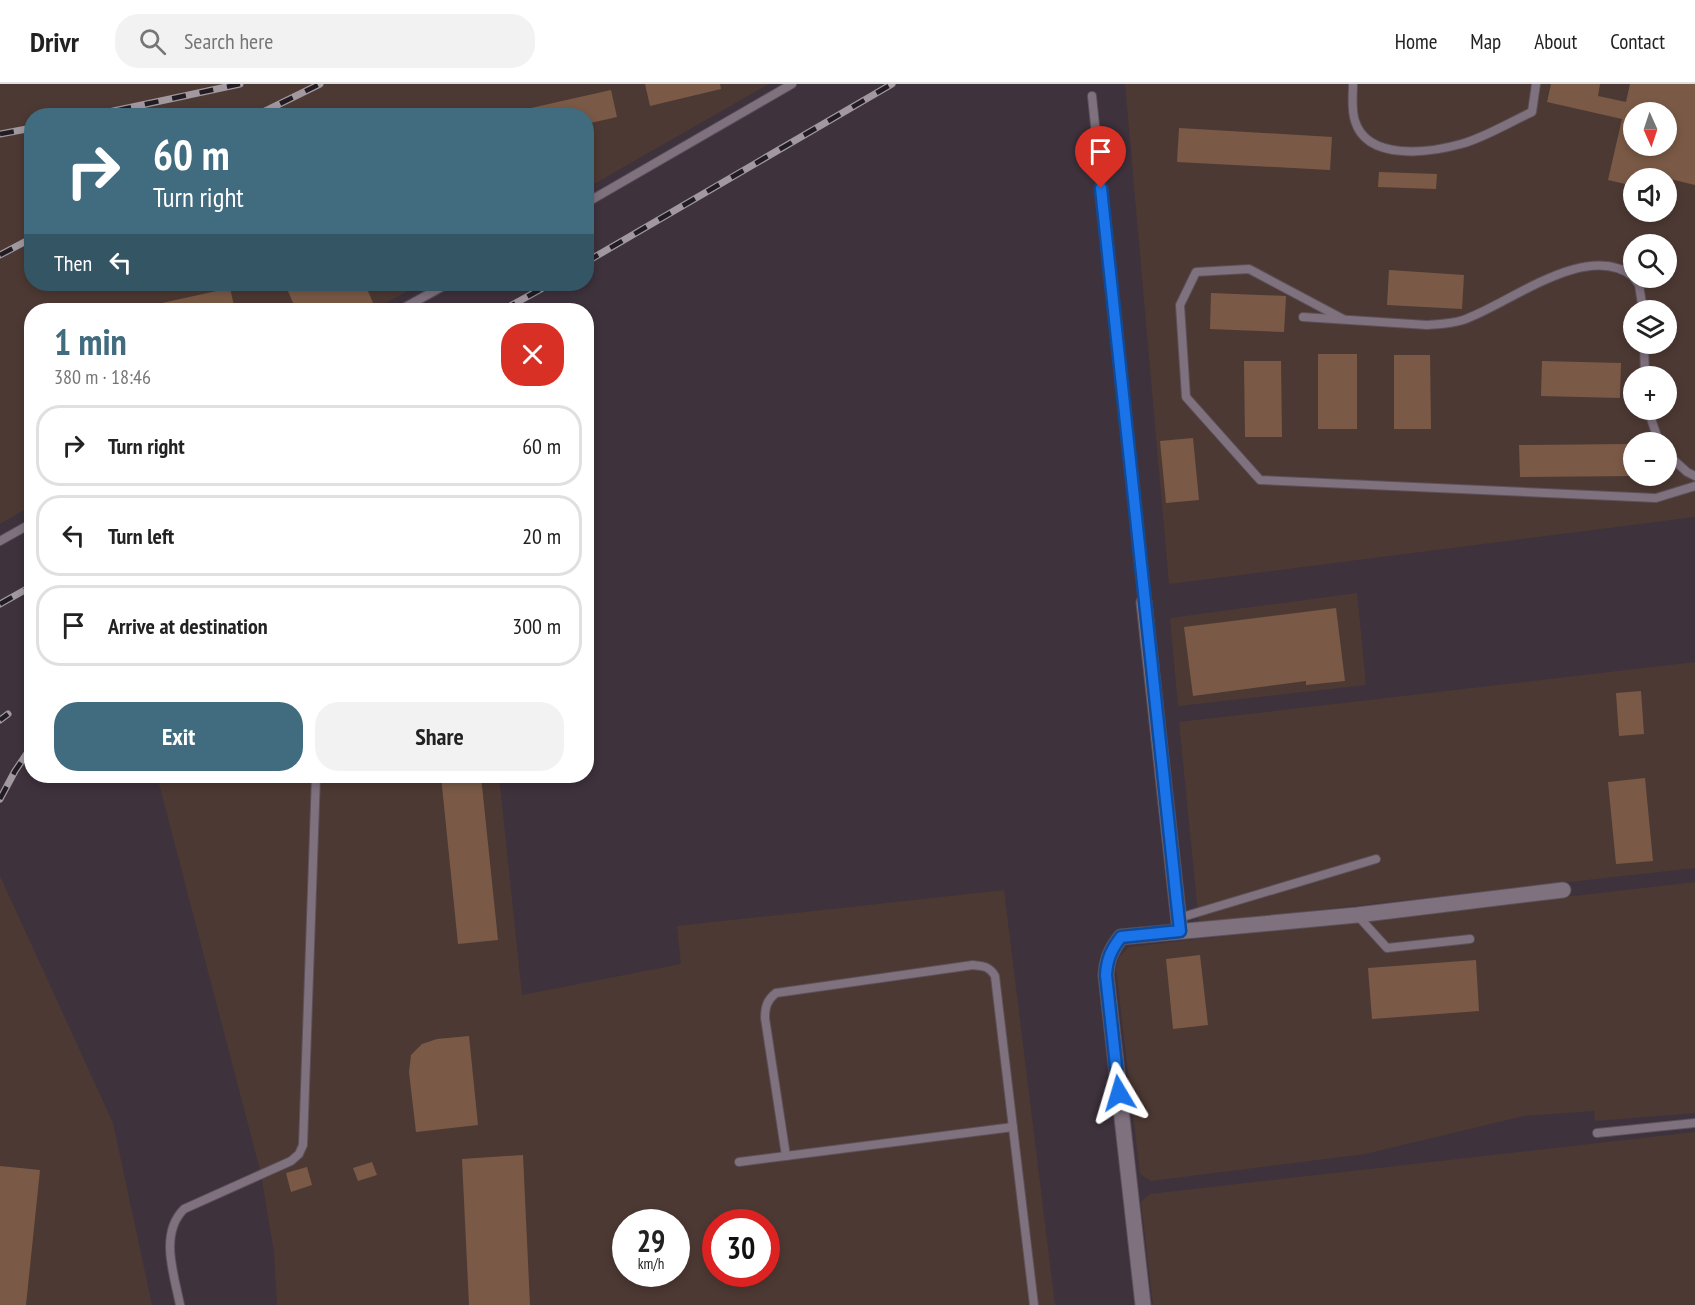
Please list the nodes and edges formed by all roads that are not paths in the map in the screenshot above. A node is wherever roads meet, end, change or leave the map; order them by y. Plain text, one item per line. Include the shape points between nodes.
1 (792, 84) edge
2 (1353, 84) edge
3 (1536, 84) edge
4 (1092, 96) dead end
5 (594, 198) edge
6 (1623, 272) edge
7 (434, 291) edge
8 (413, 303) edge
9 (1303, 317) dead end
10 (1343, 319) junction
11 (1677, 463) edge
12 (1695, 476) edge
13 (1695, 486) edge
14 (24, 528) edge
15 (0, 541) edge
16 (1143, 602) joint
17 (316, 783) edge
18 (1376, 859) dead end
19 (1563, 890) dead end
20 (1357, 915) junction
21 (1179, 925) junction
22 (1470, 939) dead end
23 (1695, 1123) edge
24 (1013, 1127) junction
25 (1597, 1133) dead end
26 (786, 1156) junction
27 (739, 1162) dead end
28 (180, 1305) edge
29 (1034, 1305) edge
30 (1143, 1305) edge

1 - 5 lane
2 - 3 lane via 1355,120 1362,135 1386,149 1413,151 1463,144 1532,112
4 - 16 lane
6 - 10 lane via 1597,266 1579,269 1529,287 1483,312 1445,324
7 - 8 lane
9 - 10 lane
10 - 13 lane via 1249,269 1196,272 1180,304 1186,397 1260,480 1656,498
11 - 12 lane
14 - 15 lane
16 - 21 street
17 - 28 lane via 303,1145 291,1161 184,1209 176,1218 170,1245
18 - 21 lane
19 - 20 street
20 - 21 street
20 - 22 lane via 1388,948
21 - 30 street via 1121,937 1107,961
23 - 25 lane
24 - 26 lane
24 - 26 lane via 995,976 991,969 973,965 776,993 769,999 765,1018
24 - 29 lane
26 - 27 lane

